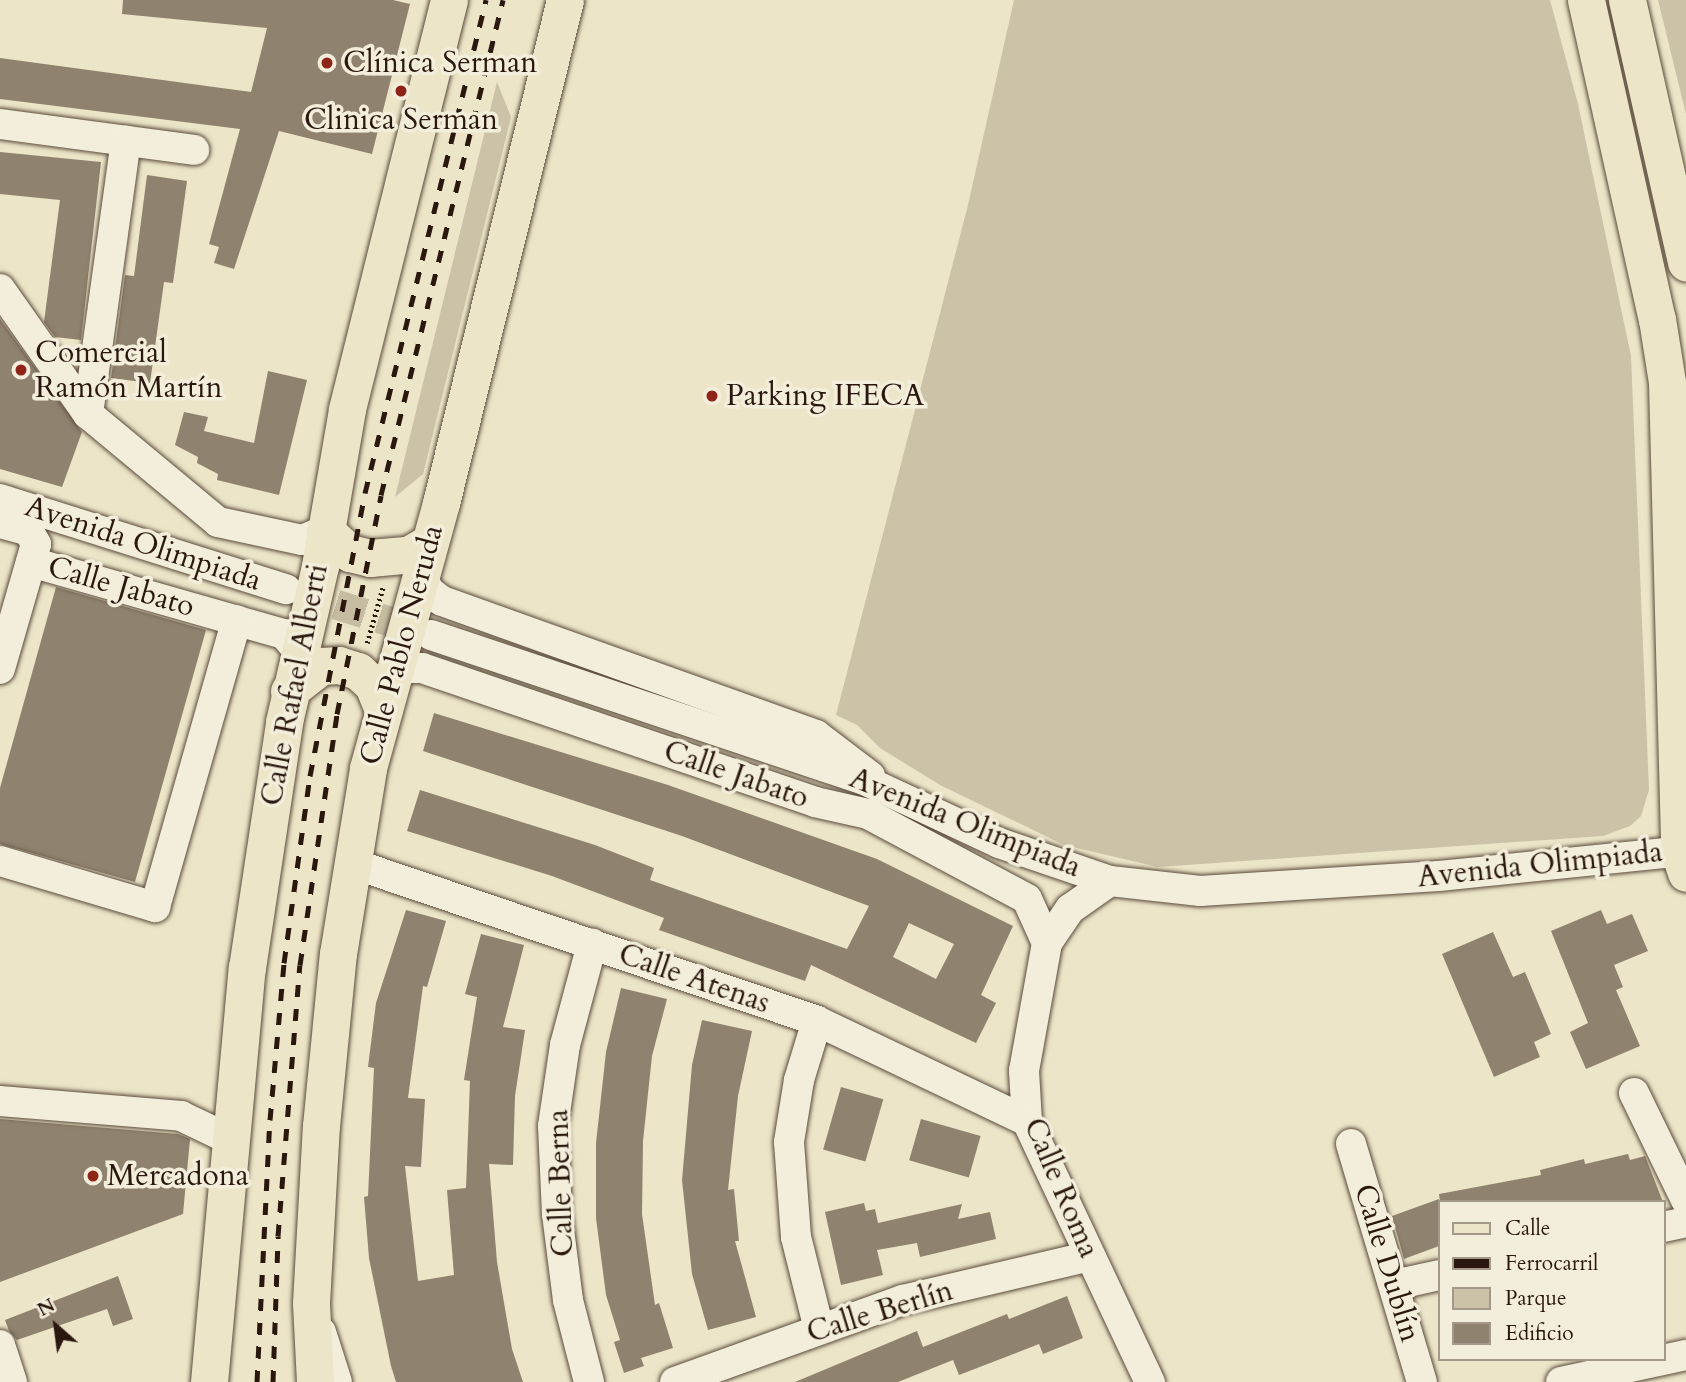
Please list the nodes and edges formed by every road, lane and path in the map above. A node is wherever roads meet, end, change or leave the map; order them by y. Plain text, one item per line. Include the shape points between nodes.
1 (449, 0) edge
2 (565, 0) edge
3 (1586, 0) edge
4 (1627, 0) edge
5 (0, 124) edge
6 (126, 141) junction
7 (194, 150) dead end
8 (1681, 218) edge
9 (1686, 262) edge
10 (0, 289) edge
11 (88, 414) junction
12 (0, 499) edge
13 (0, 523) edge
14 (325, 530) junction
15 (425, 559) junction
16 (31, 562) junction
17 (383, 584) dead end
18 (286, 589) tunnel mouth
19 (237, 620) junction
20 (431, 635) tunnel mouth
21 (366, 646) dead end
22 (299, 652) junction
23 (0, 669) edge
24 (289, 691) junction
25 (386, 691) junction
26 (883, 788) junction
27 (868, 814) junction
28 (999, 843) junction
29 (1684, 858) edge
30 (0, 862) edge
31 (351, 863) junction
32 (1110, 881) junction
33 (1047, 943) junction
34 (592, 944) junction
35 (817, 1021) junction
36 (1634, 1093) dead end
37 (0, 1101) edge
38 (1027, 1121) junction
39 (229, 1139) junction
40 (1351, 1143) dead end
41 (1686, 1200) edge
42 (1686, 1222) edge
43 (1665, 1227) edge
44 (1090, 1256) junction
45 (1438, 1275) edge
46 (1394, 1285) junction
47 (311, 1303) junction
48 (819, 1329) junction
49 (0, 1345) edge
50 (1686, 1355) edge
51 (1665, 1360) edge
52 (1658, 1361) edge
53 (1566, 1381) edge
54 (12, 1382) edge
55 (209, 1382) edge
56 (315, 1382) edge
57 (337, 1382) edge
58 (589, 1382) edge
59 (675, 1382) edge
60 (1150, 1382) edge
61 (1422, 1382) edge

1 - 14 main road, Calle Rafael Alberti via 347,410
2 - 15 main road, Calle Pablo Neruda
3 - 29 main road via 1667,382
4 - 8 main road
5 - 6 street
6 - 7 street
6 - 11 street
8 - 9 main road
10 - 11 street
11 - 14 street via 218,522 302,540
12 - 18 street, Avenida Olimpiada
13 - 16 street via 29,531 36,544
14 - 15 main road via 350,552 370,558 408,555
14 - 22 main road, Calle Rafael Alberti
15 - 25 main road, Calle Pablo Neruda
15 - 26 street via 429,591 442,601 816,735 846,754
16 - 19 street, Calle Jabato
16 - 23 street, Calle Jabato
17 - 21 path
19 - 22 street, Calle Jabato via 284,634
19 - 30 street via 155,907
20 - 26 street, Avenida Olimpiada
22 - 24 main road, Calle Rafael Alberti
24 - 25 main road via 321,666 339,665 358,671
24 - 39 main road, Calle Rafael Alberti via 256,907
25 - 27 street, Calle Jabato via 405,668 422,668 815,802
25 - 31 main road, Calle Pablo Neruda
26 - 28 street, Avenida Olimpiada
27 - 28 street
27 - 33 street, Calle Jabato via 1027,899
28 - 32 street, Avenida Olimpiada
29 - 32 street, Avenida Olimpiada via 1200,891
31 - 34 street, Calle Atenas
31 - 47 main road, Calle Pablo Neruda via 328,1042
32 - 33 street via 1070,909
33 - 38 street, Calle Roma via 1024,1071
34 - 35 street, Calle Atenas
34 - 58 street, Calle Berna via 565,1045 553,1126 568,1300
35 - 38 street, Calle Atenas
35 - 48 street via 806,1049 789,1142 796,1237
36 - 41 street
37 - 39 street via 181,1116
38 - 44 street, Calle Roma
39 - 55 main road, Calle Rafael Alberti
40 - 46 street, Calle Dublín
42 - 43 street
44 - 48 street, Calle Berlín via 903,1300
44 - 60 street, Calle Roma
45 - 46 street
46 - 61 street, Calle Dublín
47 - 56 main road, Calle Pablo Neruda
47 - 57 street, Calle Pablo Neruda
48 - 59 street, Calle Berlín
49 - 54 street
50 - 51 street
52 - 53 street

